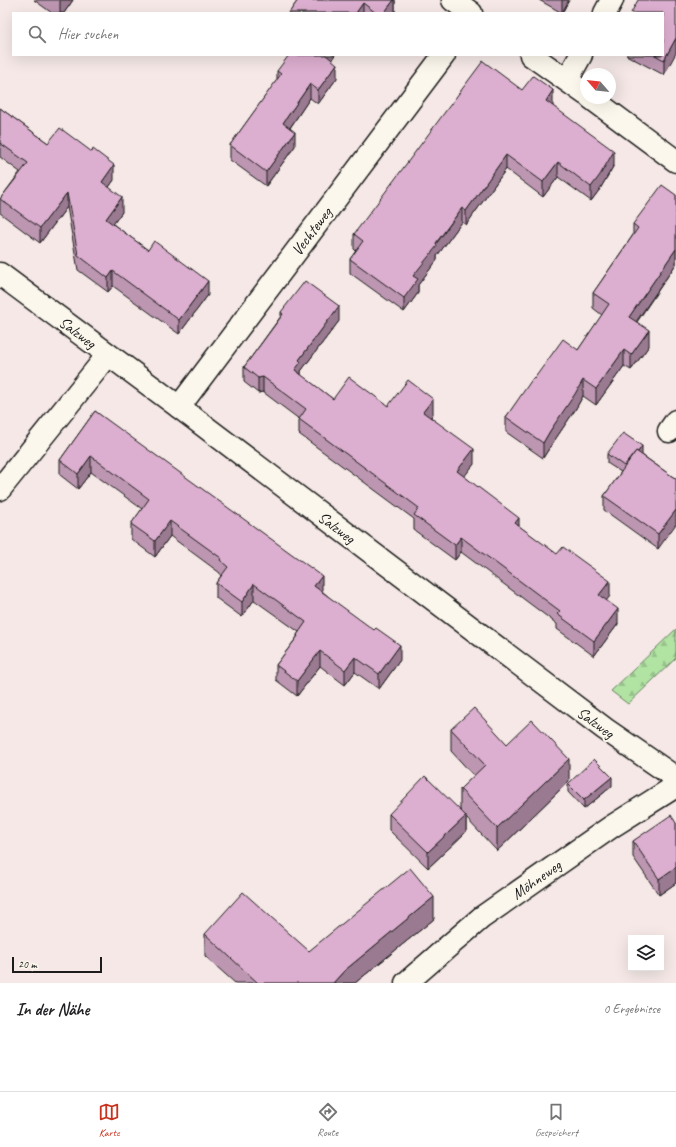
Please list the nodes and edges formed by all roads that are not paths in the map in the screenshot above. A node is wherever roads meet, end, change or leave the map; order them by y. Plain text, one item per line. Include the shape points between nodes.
1 (453, 0) edge
2 (612, 0) edge
3 (470, 12) edge
4 (606, 12) edge
5 (443, 56) edge
6 (532, 56) edge
7 (580, 56) edge
8 (567, 80) junction
9 (580, 90) edge
10 (599, 104) edge
11 (676, 161) edge
12 (0, 274) edge
13 (108, 355) junction
14 (179, 407) junction
15 (0, 489) edge
16 (676, 778) edge
17 (676, 786) edge
18 (406, 983) edge

1 - 3 street
2 - 4 street
5 - 14 street, Vechteweg
6 - 8 street
7 - 8 street
8 - 9 street
10 - 11 street
12 - 13 street, Salzweg
13 - 14 street, Salzweg
13 - 15 street
14 - 16 street, Salzweg via 605,729
17 - 18 street, Möhneweg via 611,826 480,918

